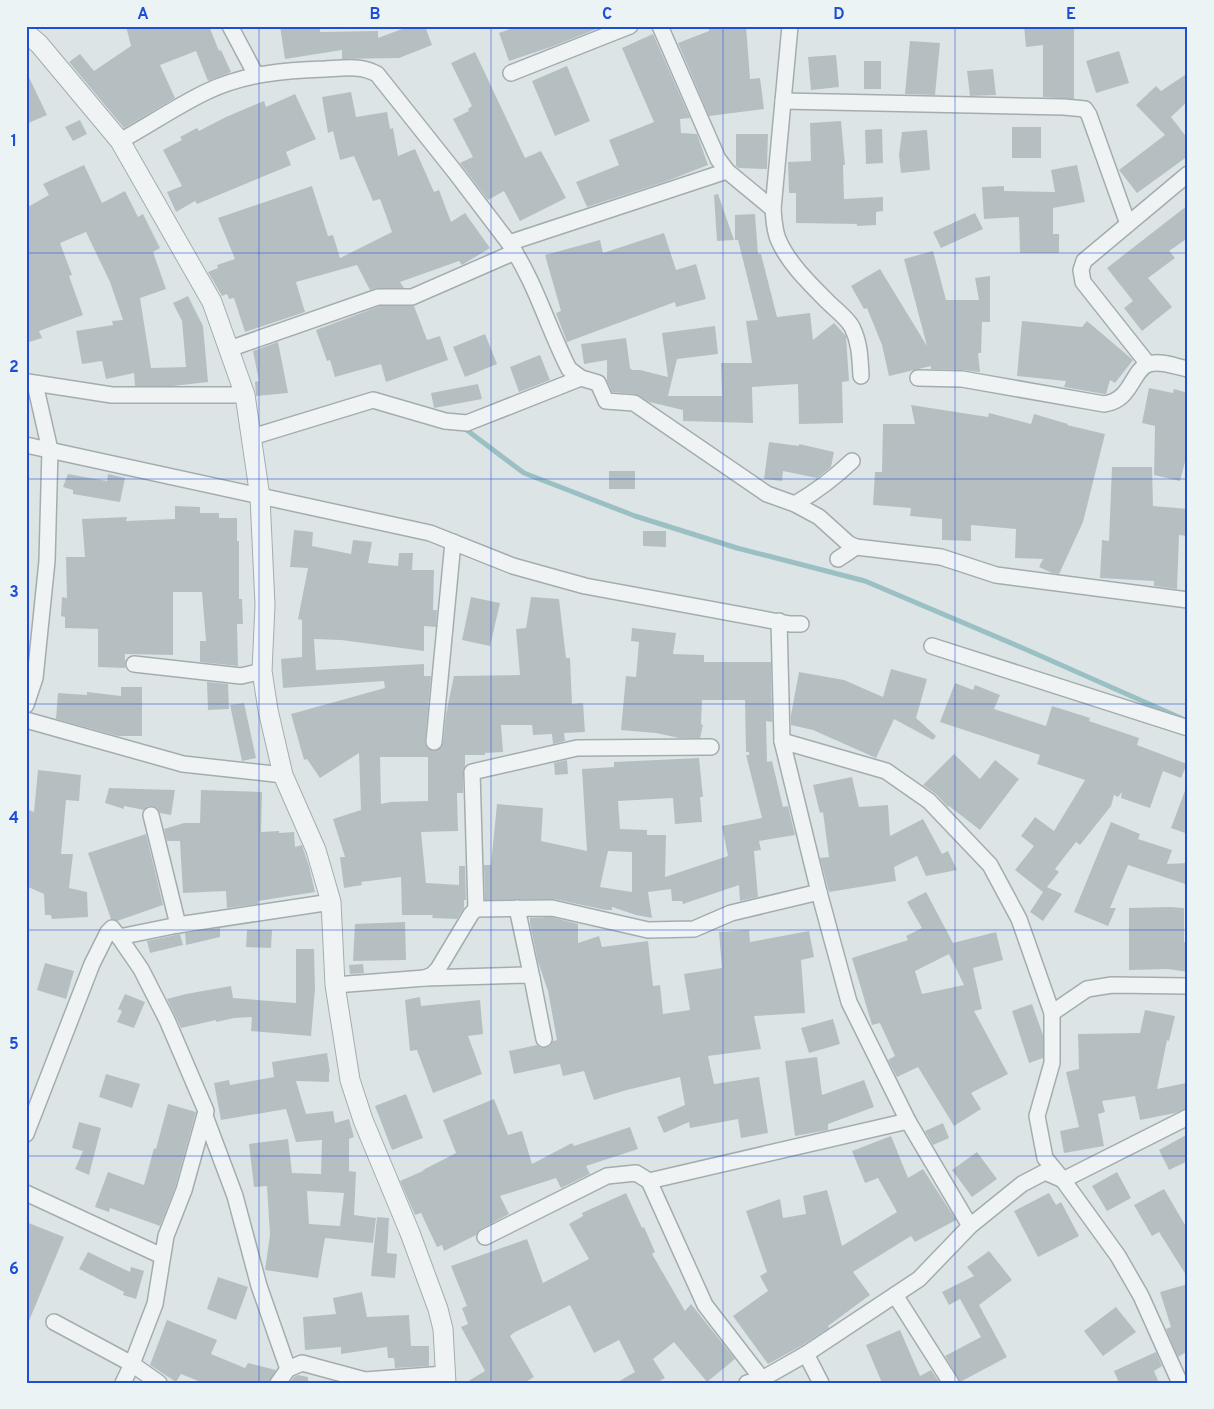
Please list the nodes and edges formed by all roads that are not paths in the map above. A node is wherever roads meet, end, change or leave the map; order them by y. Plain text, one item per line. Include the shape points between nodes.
1 (230, 26) edge
2 (630, 26) edge
3 (660, 26) edge
4 (790, 26) edge
5 (26, 33) edge
6 (511, 73) dead end
7 (256, 75) junction
8 (784, 101) junction
9 (120, 141) junction
10 (727, 171) junction
11 (1188, 174) edge
12 (773, 209) junction
13 (1128, 224) junction
14 (512, 248) junction
15 (230, 349) junction
16 (1148, 364) junction
17 (1188, 369) edge
18 (861, 376) dead end
19 (582, 378) junction
20 (918, 378) dead end
21 (31, 383) edge
22 (245, 395) junction
23 (252, 437) junction
24 (26, 445) edge
25 (50, 450) junction
26 (852, 460) dead end
27 (260, 497) junction
28 (795, 504) junction
29 (453, 542) junction
30 (856, 547) junction
31 (838, 559) dead end
32 (1188, 600) edge
33 (779, 621) junction
34 (802, 624) dead end
35 (932, 646) dead end
36 (134, 664) dead end
37 (262, 671) junction
38 (26, 705) edge
39 (26, 720) edge
40 (1188, 728) edge
41 (782, 741) junction
42 (434, 742) dead end
43 (711, 747) dead end
44 (283, 775) junction
45 (151, 815) dead end
46 (819, 892) junction
47 (331, 902) junction
48 (517, 908) junction
49 (476, 909) junction
50 (178, 925) junction
51 (118, 937) junction
52 (425, 978) junction
53 (532, 978) junction
54 (335, 985) junction
55 (1188, 986) edge
56 (1052, 1014) junction
57 (544, 1039) dead end
58 (205, 1116) junction
59 (1188, 1117) edge
60 (908, 1121) junction
61 (26, 1134) edge
62 (1063, 1180) junction
63 (649, 1181) junction
64 (26, 1193) edge
65 (970, 1226) junction
66 (486, 1237) dead end
67 (162, 1256) junction
68 (895, 1295) junction
69 (54, 1322) dead end
70 (806, 1354) junction
71 (132, 1364) junction
72 (288, 1369) junction
73 (446, 1378) edge
74 (762, 1379) junction
75 (123, 1383) edge
76 (159, 1383) edge
77 (278, 1383) edge
78 (747, 1383) edge
79 (821, 1383) edge
80 (951, 1383) edge
81 (1180, 1383) edge

1 - 7 street
2 - 6 street
3 - 10 street via 714,152
4 - 8 street
5 - 9 street via 39,44
7 - 9 street via 208,91
7 - 14 street via 306,69 360,68 377,74
8 - 12 street
8 - 13 street via 1085,110
9 - 15 street via 212,302
10 - 12 street
10 - 14 street
11 - 13 street
12 - 18 street via 778,239 788,256 851,325 860,351
13 - 16 street via 1084,262 1082,278
14 - 15 street via 412,297 378,297
14 - 19 street via 569,369
15 - 22 street
16 - 17 street
16 - 20 street via 1123,395 1114,403 1104,404 962,379
19 - 23 street via 467,423 445,421 374,400
19 - 28 street via 598,383 606,401 634,403 767,494
21 - 22 street via 112,395
21 - 25 street
22 - 23 street
23 - 27 street
24 - 25 street
25 - 27 street
25 - 38 street via 47,562 35,678
26 - 28 street via 820,490
27 - 29 street via 430,533
27 - 37 street via 265,605
28 - 30 street via 819,517
29 - 33 street via 513,566 585,586
29 - 42 street
30 - 31 street
30 - 32 street via 941,557 996,575
33 - 34 street
33 - 41 street
35 - 40 street
36 - 37 street via 241,676
37 - 44 street
39 - 44 street via 183,764
41 - 46 street
41 - 56 street via 886,771 929,801 990,865 1018,919
43 - 49 street via 576,748 472,772
44 - 47 street via 316,850
45 - 50 street
46 - 48 street via 731,914 694,929 648,930 552,908
46 - 60 street via 849,1002
47 - 50 street
47 - 54 street
48 - 49 street
48 - 53 street
49 - 52 street via 438,969
50 - 51 street
51 - 58 street via 141,969 167,1020 206,1111
51 - 61 street via 112,928 92,964
52 - 53 street via 528,975
52 - 54 street
53 - 57 street
54 - 73 street via 350,1080 438,1309
55 - 56 street via 1112,984 1087,989
56 - 62 street via 1052,1063 1037,1116 1045,1158
58 - 67 street
58 - 72 street via 235,1196 259,1286
59 - 62 street
60 - 63 street
60 - 65 street
62 - 65 street via 1045,1172 1033,1177
62 - 81 street via 1118,1256 1141,1296
63 - 66 street via 636,1173 607,1176
63 - 74 street via 705,1305
64 - 67 street
65 - 68 street via 919,1279
67 - 71 street via 155,1304
68 - 70 street
68 - 80 street
69 - 71 street
70 - 74 street
70 - 79 street
71 - 75 street
71 - 76 street
72 - 73 street via 302,1363 365,1380
72 - 77 street
74 - 78 street

